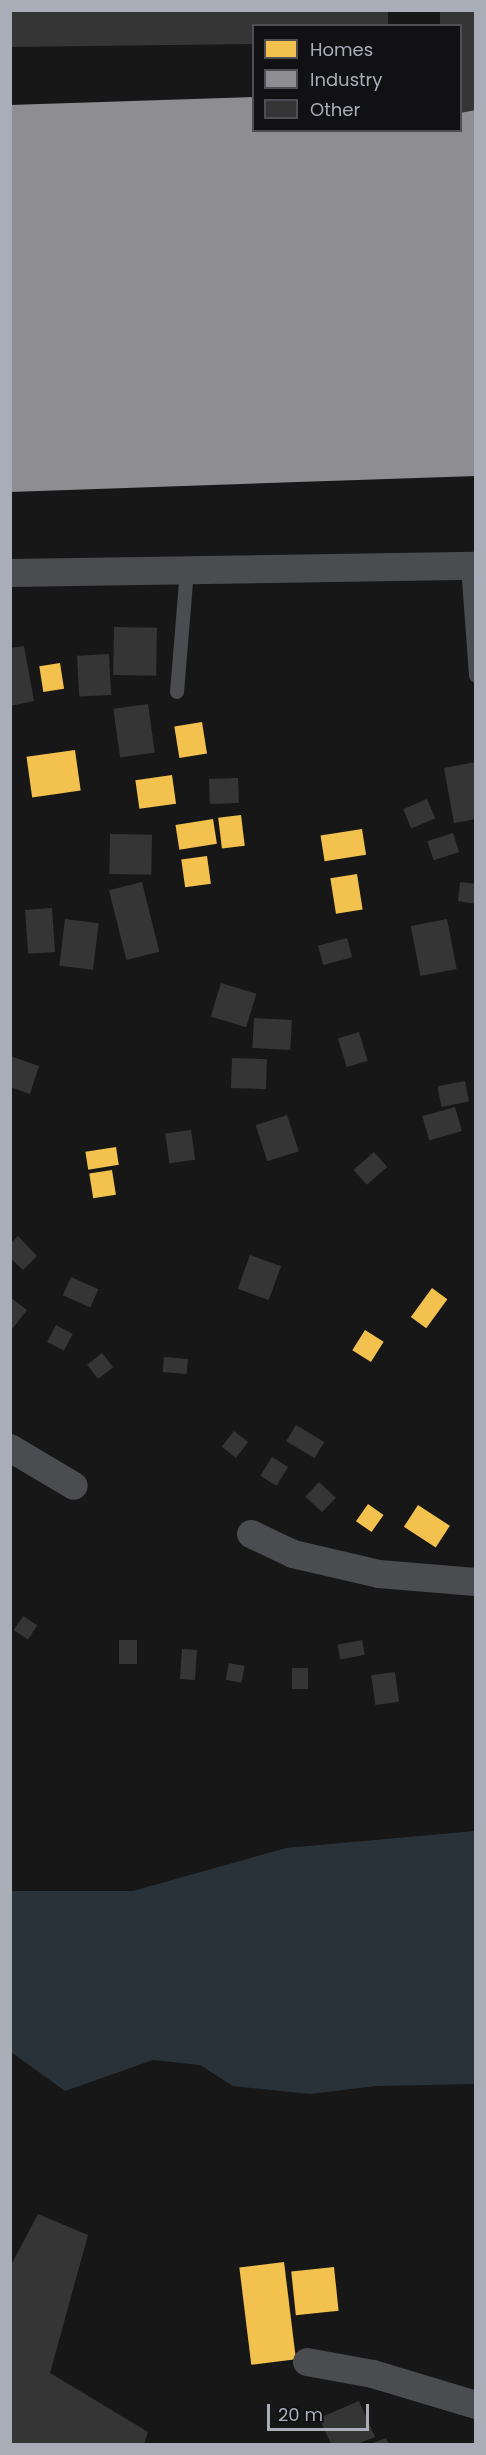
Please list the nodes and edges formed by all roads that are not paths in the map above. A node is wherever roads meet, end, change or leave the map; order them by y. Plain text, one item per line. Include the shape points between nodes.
1 (472, 566) edge
2 (187, 570) junction
3 (10, 573) edge
4 (476, 676) edge
5 (177, 692) dead end
6 (10, 1448) edge
7 (74, 1486) dead end
8 (251, 1534) dead end
9 (476, 1582) edge
10 (307, 2361) dead end
11 (476, 2405) edge

1 - 2 street
1 - 4 lane
2 - 3 street
2 - 5 lane
6 - 7 street
8 - 9 street via 270,1545 318,1561 379,1574
10 - 11 street via 373,2374

